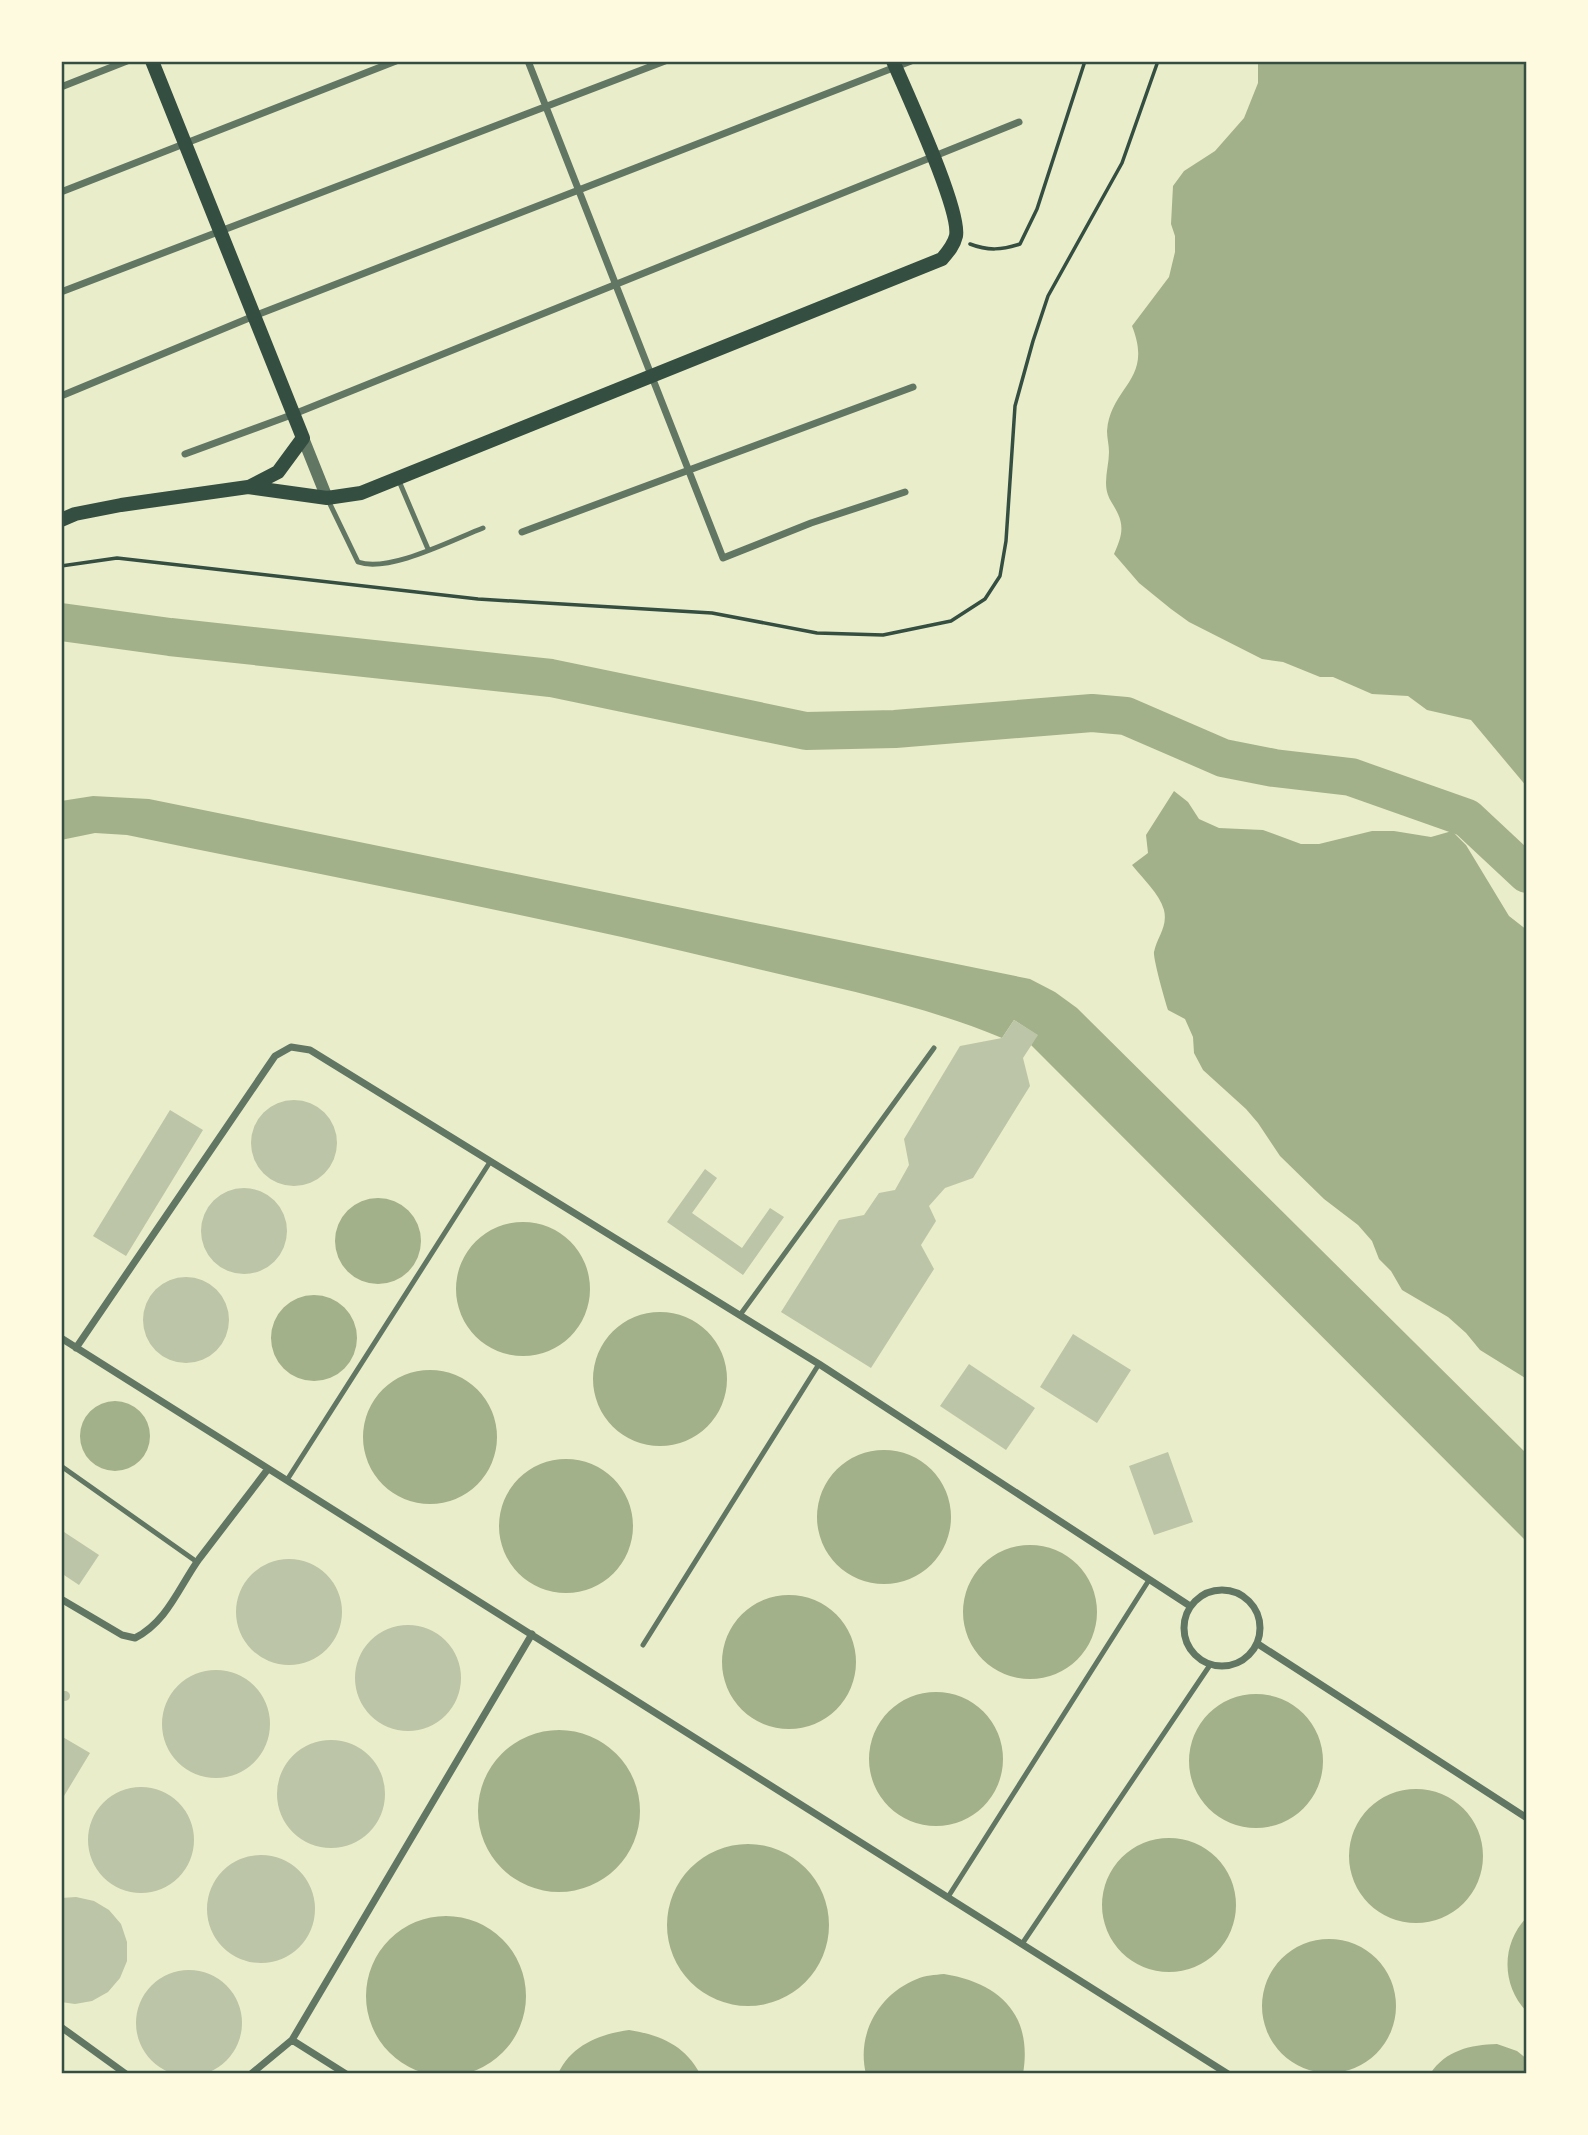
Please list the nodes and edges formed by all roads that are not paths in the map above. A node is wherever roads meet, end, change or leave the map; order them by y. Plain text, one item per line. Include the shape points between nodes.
1 (127, 61) edge
2 (152, 61) edge
3 (396, 61) edge
4 (527, 61) edge
5 (666, 61) edge
6 (911, 61) edge
7 (894, 65) edge
8 (61, 87) edge
9 (546, 108) junction
10 (1019, 122) dead end
11 (185, 143) junction
12 (932, 156) junction
13 (61, 192) edge
14 (579, 192) junction
15 (220, 231) junction
16 (615, 284) junction
17 (61, 292) edge
18 (254, 316) junction
19 (652, 377) junction
20 (913, 387) dead end
21 (61, 396) edge
22 (294, 414) junction
23 (303, 438) junction
24 (185, 454) dead end
25 (688, 470) junction
26 (398, 478) junction
27 (248, 487) junction
28 (905, 492) dead end
29 (327, 498) junction
30 (61, 520) edge
31 (483, 528) dead end
32 (522, 532) dead end
33 (428, 549) junction
34 (934, 1048) dead end
35 (490, 1162) junction
36 (740, 1315) junction
37 (61, 1338) edge
38 (76, 1348) junction
39 (819, 1364) junction
40 (61, 1466) edge
41 (268, 1469) junction
42 (287, 1480) junction
43 (197, 1562) junction
44 (1149, 1580) junction
45 (61, 1599) edge
46 (1190, 1606) junction
47 (531, 1634) junction
48 (1258, 1644) junction
49 (643, 1645) dead end
50 (1209, 1665) junction
51 (1527, 1818) edge
52 (948, 1897) junction
53 (1022, 1944) junction
54 (61, 2027) edge
55 (292, 2040) junction
56 (126, 2074) edge
57 (251, 2074) edge
58 (346, 2074) edge
59 (1227, 2074) edge

1 - 8 street
2 - 11 main road
3 - 11 street
4 - 9 street
5 - 9 street
6 - 7 street
7 - 12 main road
7 - 14 street
9 - 14 street
9 - 15 street
10 - 12 street
11 - 13 street
11 - 15 main road
12 - 16 street
12 - 19 main road via 953,208 957,234 942,259
14 - 16 street
14 - 18 street
15 - 17 street
15 - 18 main road
16 - 19 street
16 - 22 street
18 - 21 street
18 - 22 main road
19 - 25 street
19 - 26 main road
20 - 25 street
22 - 23 main road
22 - 24 street
23 - 27 main road via 278,472
23 - 29 street
25 - 28 street via 723,558
25 - 32 street
26 - 29 main road via 351,495
26 - 33 lane
27 - 29 main road
27 - 30 main road via 121,505
29 - 33 lane via 358,562 389,564
31 - 33 lane
34 - 36 lane
35 - 36 street
35 - 38 street via 310,1050 291,1047 275,1056
35 - 42 lane
36 - 39 street
37 - 38 street
38 - 41 street
39 - 44 street
39 - 49 lane
40 - 43 lane
41 - 42 street
41 - 43 street
42 - 47 street
43 - 45 street via 166,1613 135,1638
44 - 46 street
44 - 52 lane
46 - 48 street via 1213,1591 1241,1595 1259,1616
46 - 50 street via 1184,1619 1188,1647
47 - 52 street
47 - 55 street
48 - 50 street via 1238,1664
48 - 51 street
50 - 53 lane
52 - 53 street
53 - 59 street
54 - 56 street
55 - 57 street
55 - 58 street

